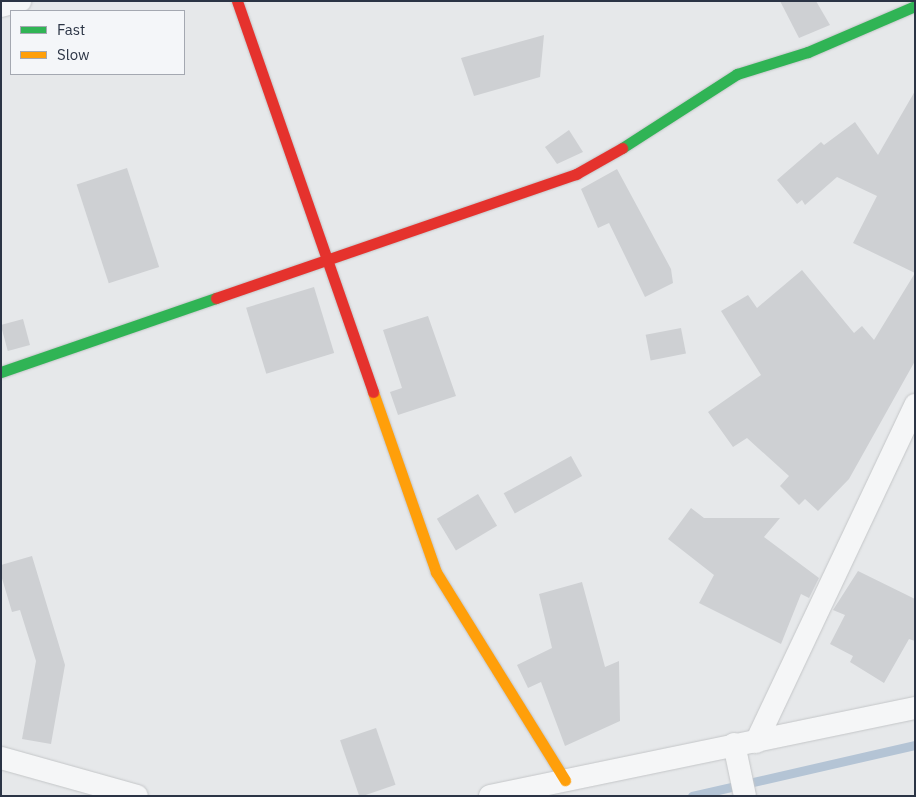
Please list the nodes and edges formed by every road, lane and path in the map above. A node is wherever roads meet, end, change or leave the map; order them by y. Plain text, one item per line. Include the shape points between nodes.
1 (20, 1) edge
2 (236, 1) edge
3 (1, 6) edge
4 (915, 6) edge
5 (327, 262) junction
6 (1, 372) edge
7 (915, 405) edge
8 (915, 708) edge
9 (745, 743) junction
10 (1, 758) edge
11 (564, 780) junction
12 (137, 796) edge
13 (490, 796) edge
14 (745, 796) edge

1 - 3 street
2 - 5 street
4 - 5 street via 808,52 737,74 667,122 576,174
5 - 6 street
5 - 11 street via 436,572
7 - 9 street
8 - 9 street
9 - 11 street
9 - 14 street
10 - 12 street
11 - 13 street

